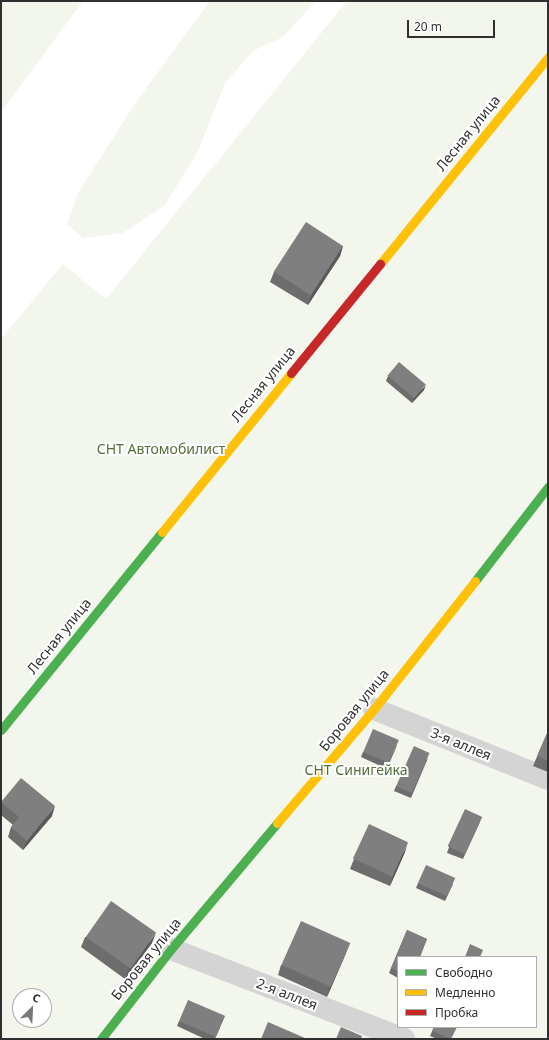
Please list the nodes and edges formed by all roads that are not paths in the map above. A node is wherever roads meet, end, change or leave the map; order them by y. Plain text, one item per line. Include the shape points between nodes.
1 (548, 57) edge
2 (548, 487) edge
3 (374, 709) junction
4 (1, 730) edge
5 (548, 779) edge
6 (171, 949) junction
7 (100, 1039) edge
8 (404, 1039) edge

1 - 4 street, Лесная улица
2 - 3 street, Боровая улица
3 - 5 street, 3-я аллея
3 - 6 street, Боровая улица
6 - 7 street, Боровая улица
6 - 8 street, 2-я аллея

